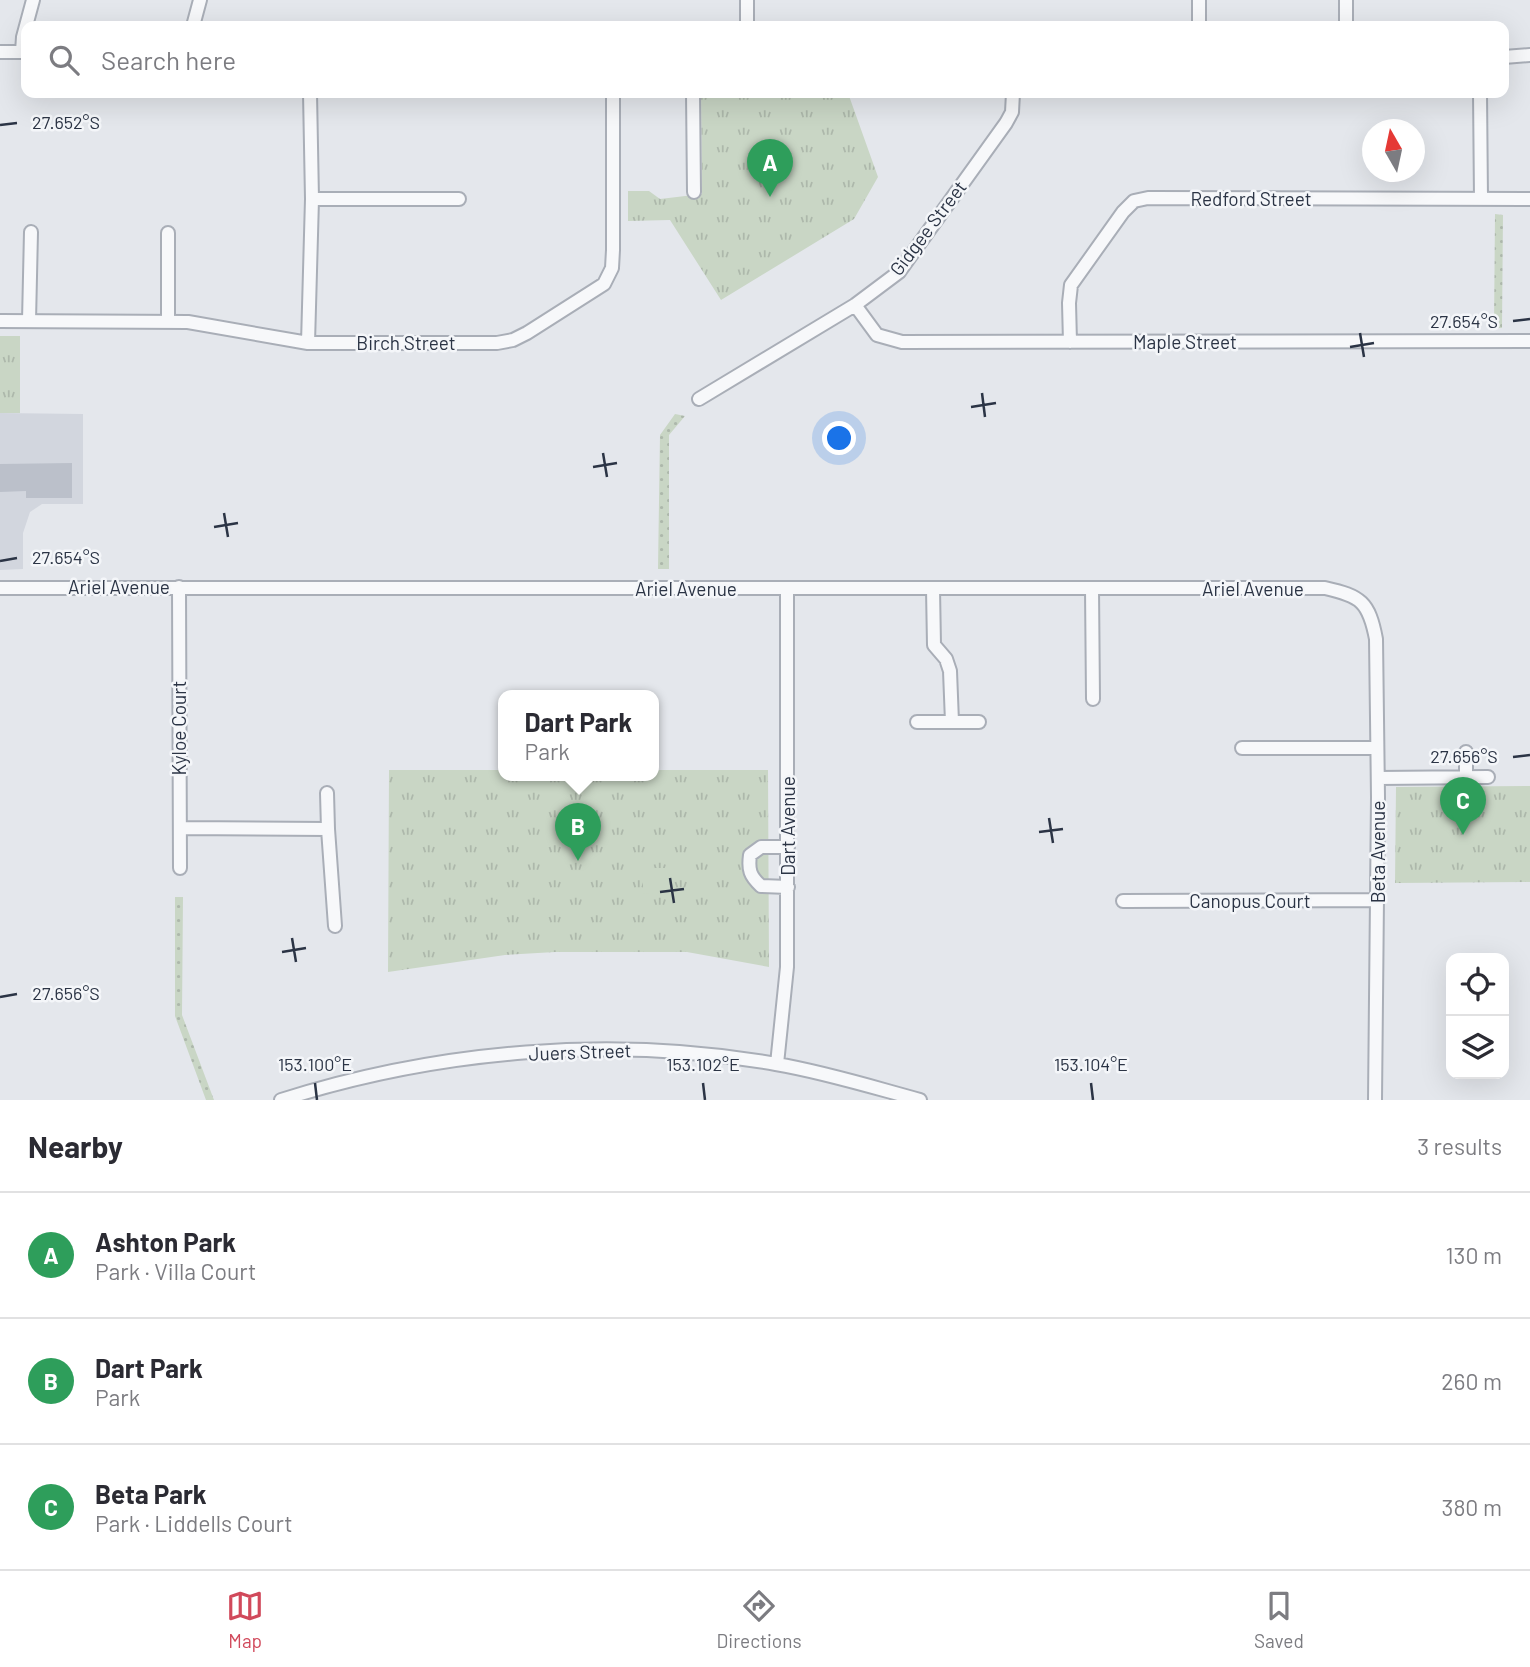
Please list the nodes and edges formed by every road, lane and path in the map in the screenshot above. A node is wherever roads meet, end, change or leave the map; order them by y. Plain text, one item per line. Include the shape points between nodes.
1 (33, 0) edge
2 (200, 0) edge
3 (747, 0) edge
4 (1199, 0) edge
5 (1346, 0) edge
6 (27, 21) edge
7 (194, 21) edge
8 (747, 21) edge
9 (1199, 21) edge
10 (1346, 21) edge
11 (0, 52) edge
12 (21, 52) edge
13 (1530, 55) edge
14 (1509, 57) edge
15 (310, 98) edge
16 (613, 98) edge
17 (693, 98) edge
18 (1013, 98) edge
19 (1480, 98) edge
20 (694, 192) dead end
21 (312, 199) junction
22 (458, 199) dead end
23 (1530, 199) edge
24 (1481, 200) junction
25 (31, 232) dead end
26 (168, 233) dead end
27 (855, 305) junction
28 (0, 321) edge
29 (29, 321) junction
30 (168, 321) junction
31 (1530, 341) edge
32 (1070, 342) junction
33 (308, 343) junction
34 (699, 398) dead end
35 (179, 587) junction
36 (0, 588) edge
37 (787, 589) junction
38 (933, 589) junction
39 (1092, 589) junction
40 (1366, 607) joint
41 (1093, 699) dead end
42 (917, 722) dead end
43 (951, 722) junction
44 (979, 722) dead end
45 (1242, 748) dead end
46 (1377, 748) junction
47 (1466, 752) dead end
48 (1488, 777) dead end
49 (1378, 778) junction
50 (1466, 778) junction
51 (327, 793) dead end
52 (180, 828) junction
53 (328, 829) junction
54 (788, 847) junction
55 (180, 868) dead end
56 (788, 887) junction
57 (1378, 900) junction
58 (1123, 901) dead end
59 (335, 926) dead end
60 (777, 1064) junction
61 (281, 1100) edge
62 (920, 1100) edge
63 (1375, 1100) edge

1 - 6 street
2 - 7 street
3 - 8 street
4 - 9 street
5 - 10 street
11 - 12 street
13 - 14 street
15 - 21 street
16 - 33 street, Birch Street via 613,250 612,268 604,284 506,342
17 - 20 street
18 - 27 street, Gidgee Street via 1006,123 899,272
19 - 24 street
21 - 22 street
21 - 33 street
23 - 24 street, Redford Street
24 - 32 street, Redford Street via 1134,201 1071,285
25 - 29 street
26 - 30 street
27 - 32 street, Maple Street via 877,335 902,342
27 - 34 street, Gidgee Street
28 - 29 street, Birch Street
29 - 30 street, Birch Street
30 - 33 street, Birch Street
31 - 32 street, Maple Street
35 - 36 street, Ariel Avenue
35 - 37 street, Ariel Avenue
35 - 52 street, Kyloe Court
37 - 38 street, Ariel Avenue
37 - 54 street, Dart Avenue
38 - 39 street, Ariel Avenue
38 - 43 street via 934,645 950,671
39 - 40 street, Ariel Avenue via 1325,589 1349,593
39 - 41 street
40 - 46 street, Beta Avenue via 1376,639
42 - 43 street
43 - 44 street
45 - 46 street
46 - 49 street, Beta Avenue
47 - 50 street
48 - 50 street
49 - 50 street
49 - 57 street, Beta Avenue
51 - 53 street
52 - 53 street
52 - 55 street, Kyloe Court
53 - 59 street
54 - 56 street, Dart Avenue
54 - 56 street via 761,847 750,855 748,868 761,886
56 - 60 street, Dart Avenue via 787,967
57 - 58 street, Canopus Court
57 - 63 street, Beta Avenue
60 - 61 street, Juers Street via 663,1051 520,1054 374,1076
60 - 62 street, Juers Street

